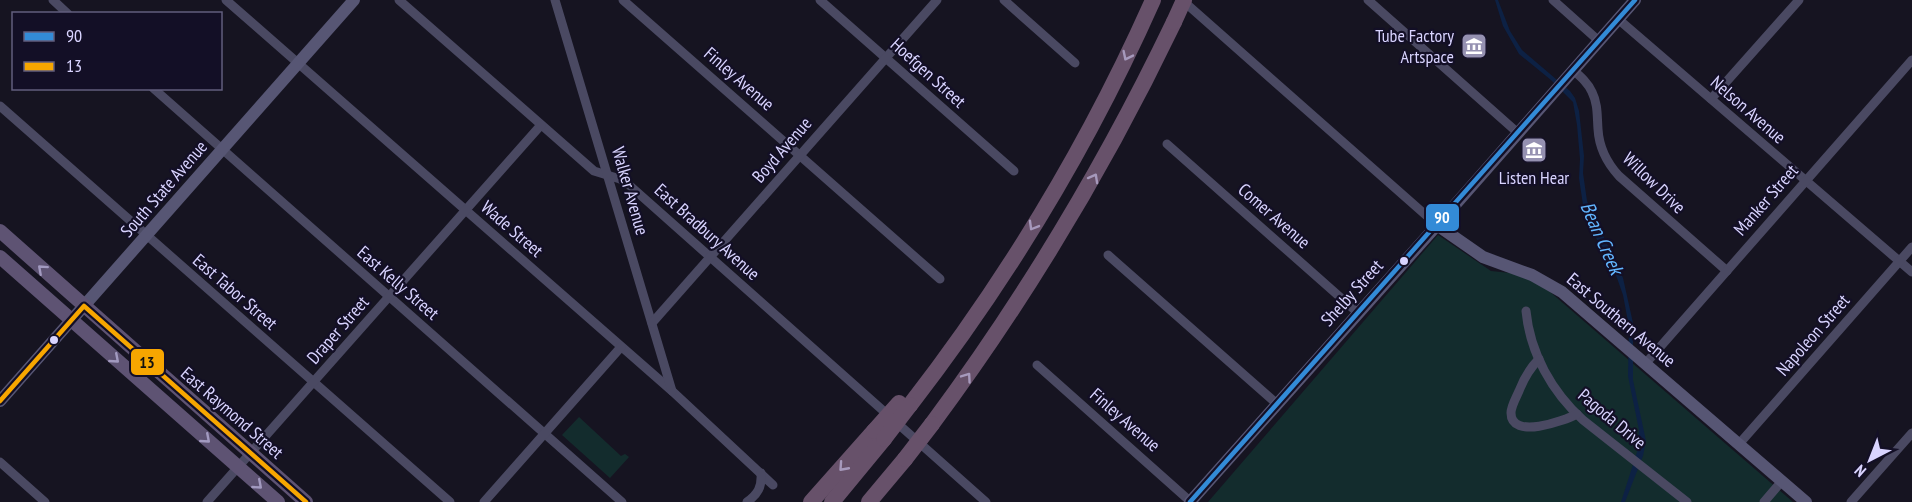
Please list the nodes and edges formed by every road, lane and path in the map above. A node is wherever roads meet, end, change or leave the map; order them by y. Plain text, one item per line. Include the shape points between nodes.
1 (53, 0) edge
2 (226, 0) edge
3 (354, 0) edge
4 (399, 0) edge
5 (555, 0) edge
6 (623, 0) edge
7 (820, 0) edge
8 (937, 0) edge
9 (1004, 0) edge
10 (1183, 0) edge
11 (1368, 0) edge
12 (1553, 0) edge
13 (1635, 0) edge
14 (1799, 0) edge
15 (1153, 1) edge
16 (66, 12) edge
17 (1618, 19) junction
18 (1599, 41) junction
19 (886, 58) junction
20 (1912, 60) edge
21 (1075, 63) dead end
22 (298, 64) junction
23 (1571, 73) junction
24 (155, 90) edge
25 (1711, 99) junction
26 (0, 106) edge
27 (541, 125) junction
28 (1518, 133) junction
29 (1167, 144) dead end
30 (222, 150) junction
31 (800, 154) junction
32 (1014, 171) dead end
33 (609, 176) junction
34 (1806, 181) junction
35 (466, 211) junction
36 (1437, 225) junction
37 (0, 231) edge
38 (146, 236) junction
39 (1912, 247) edge
40 (1108, 255) dead end
41 (710, 256) junction
42 (0, 257) edge
43 (1899, 261) junction
44 (1727, 271) junction
45 (1912, 272) edge
46 (940, 279) dead end
47 (389, 297) junction
48 (84, 306) junction
49 (1526, 311) dead end
50 (1358, 313) junction
51 (71, 320) junction
52 (652, 323) junction
53 (621, 347) junction
54 (1539, 359) junction
55 (1642, 360) junction
56 (1037, 364) dead end
57 (314, 383) junction
58 (672, 391) junction
59 (0, 401) edge
60 (1277, 404) junction
61 (1577, 414) junction
62 (1912, 433) edge
63 (545, 434) junction
64 (879, 435) junction
65 (1739, 444) junction
66 (251, 453) junction
67 (0, 462) edge
68 (238, 467) junction
69 (761, 473) junction
70 (1782, 481) junction
71 (774, 485) dead end
72 (1802, 501) edge
73 (45, 502) edge
74 (207, 502) edge
75 (278, 502) edge
76 (306, 502) edge
77 (450, 502) edge
78 (484, 502) edge
79 (622, 502) edge
80 (747, 502) edge
81 (811, 502) edge
82 (832, 502) edge
83 (870, 502) edge
84 (986, 502) edge
85 (1191, 502) edge
86 (1687, 502) edge
87 (1764, 502) edge
88 (1851, 502) edge

1 - 16 street
2 - 22 street, Wade Street
3 - 22 street, South State Avenue
4 - 27 street, East Bradbury Avenue
5 - 33 street, Walker Avenue
6 - 31 street, Finley Avenue
7 - 19 street, Hoefgen Street
8 - 19 street, Boyd Avenue
9 - 21 street
10 - 36 street, East Southern Avenue
83 -> 10 highway, bridge via 932,424 1005,321 1078,205 1135,102
11 - 28 street
12 - 18 street
13 - 17 street, Shelby Street
14 - 25 street
15 -> 64 highway, bridge via 1090,127 1022,244 975,318
17 - 18 street, Shelby Street
17 - 25 street, Nelson Avenue
18 - 23 street, Shelby Street
19 - 31 street, Boyd Avenue
19 - 32 street, Hoefgen Street
20 - 34 street, Manker Street
22 - 30 street, South State Avenue
22 - 35 street, Wade Street
23 - 28 street, Shelby Street
23 - 44 street, Willow Drive via 1588,84 1594,96 1599,141 1609,165
24 - 30 street, East Kelly Street
25 - 34 street, Nelson Avenue
26 - 38 street, East Tabor Street
27 - 33 street, East Bradbury Avenue via 594,171
27 - 35 street, Draper Street
28 - 36 street, Shelby Street
29 - 50 street, Comer Avenue
30 - 38 street, South State Avenue
30 - 47 street, East Kelly Street
31 - 41 street, Boyd Avenue
31 - 46 street, Finley Avenue
33 - 41 street, East Bradbury Avenue via 628,184
33 - 52 street, Walker Avenue
34 - 43 street, Nelson Avenue
34 - 44 street, Manker Street
35 - 47 street, Draper Street
35 - 53 street, Wade Street
36 - 50 street, Shelby Street
36 - 55 street, East Southern Avenue via 1483,257 1553,286
48 -> 37 main road, East Raymond Street
38 - 48 street, South State Avenue
38 - 57 street, East Tabor Street
39 - 43 street, Napoleon Street
40 - 60 street
41 - 52 street, Boyd Avenue
41 - 84 street, East Bradbury Avenue
42 - 51 main road, East Raymond Street
43 - 45 street, Nelson Avenue
43 - 65 street, Napoleon Street
44 - 55 street, Manker Street
47 - 57 street, Draper Street
47 - 63 street, East Kelly Street
48 - 51 street, South State Avenue
48 - 66 main road, East Raymond Street
49 - 54 street, Pagoda Drive
50 - 60 street, Shelby Street
51 - 59 street, South State Avenue
51 -> 68 main road, East Raymond Street
52 - 58 street, Walker Avenue
53 - 58 street, Wade Street
53 - 63 street
54 - 61 street, Pagoda Drive via 1564,401
54 - 61 street via 1530,368 1511,410 1513,421 1527,427 1562,422
55 - 65 street, East Southern Avenue
56 - 85 street, Finley Avenue
57 - 66 street, Draper Street
57 - 77 street, East Tabor Street
58 - 69 street, Wade Street
60 - 85 street, Shelby Street
61 - 86 street, Pagoda Drive
62 - 88 street
63 - 78 street
63 - 79 street, East Kelly Street
64 -> 81 highway
64 - 82 highway
65 - 70 street, East Southern Avenue
66 - 68 street, Draper Street
66 - 76 main road, East Raymond Street
67 - 73 street
68 - 74 street, Draper Street
68 -> 75 main road, East Raymond Street
69 - 71 street, Wade Street
69 - 80 street via 760,489
70 - 72 street, East Southern Avenue
70 - 87 street

